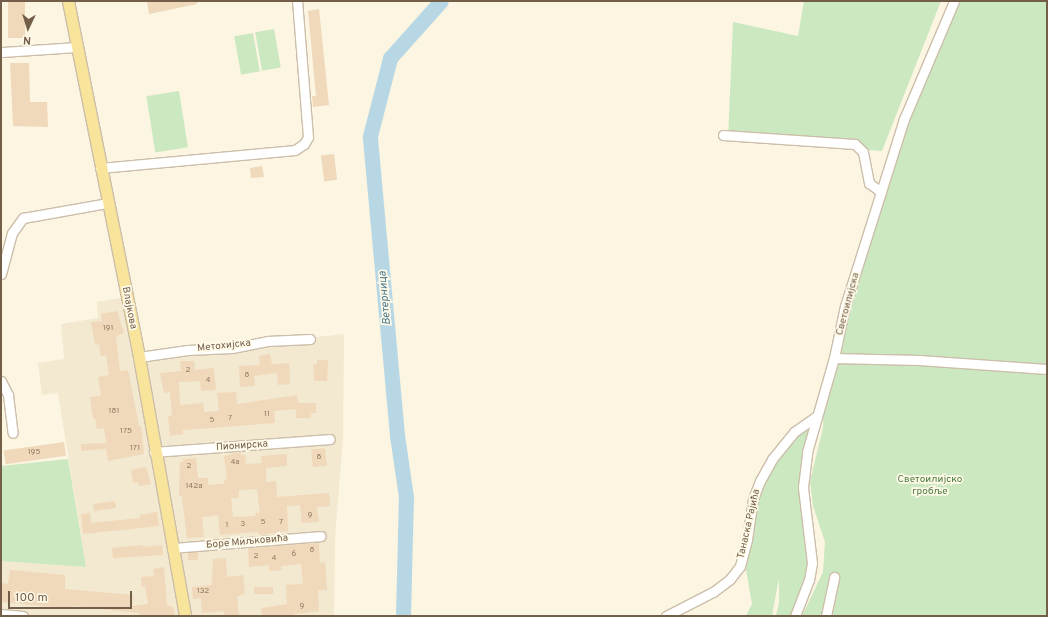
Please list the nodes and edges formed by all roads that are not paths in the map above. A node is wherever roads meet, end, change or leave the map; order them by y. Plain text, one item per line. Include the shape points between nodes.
1 (68, 1) edge
2 (297, 1) edge
3 (954, 1) edge
4 (76, 47) junction
5 (1, 52) edge
6 (723, 135) dead end
7 (100, 168) junction
8 (881, 192) junction
9 (107, 203) junction
10 (4, 251) edge
11 (1, 274) edge
12 (310, 339) dead end
13 (138, 357) junction
14 (834, 358) junction
15 (1047, 370) edge
16 (1, 381) edge
17 (817, 416) junction
18 (13, 432) dead end
19 (330, 438) dead end
20 (154, 452) junction
21 (320, 536) dead end
22 (172, 548) junction
23 (834, 577) dead end
24 (1, 614) edge
25 (23, 616) edge
26 (185, 616) edge
27 (666, 616) edge
28 (795, 616) edge
29 (826, 616) edge

1 - 4 main road, Влајкова
2 - 7 street via 308,137 304,144 295,150
3 - 8 street, Светоилијска via 904,119
4 - 5 street
4 - 7 main road, Влајкова
6 - 8 street via 855,144 863,152 869,183
7 - 9 main road, Влајкова
8 - 14 street, Светоилијска via 845,306
9 - 10 street via 28,216 14,229
9 - 13 main road, Влајкова
10 - 11 street
12 - 13 street, Метохијска via 267,341 232,348 186,350
13 - 20 main road, Влајкова
14 - 15 street via 919,360
14 - 17 street, Светоилијска
16 - 18 street via 8,395
17 - 27 street, Танаска Рајића via 794,432 773,458 760,482 753,499 740,566 730,579 712,592
17 - 28 street, Светоилијска via 807,452 803,486 812,563 809,580
19 - 20 street, Пионирска
20 - 22 main road, Влајкова
21 - 22 street, Боре Миљковића
22 - 26 main road, Влајкова
23 - 29 street
24 - 25 street

